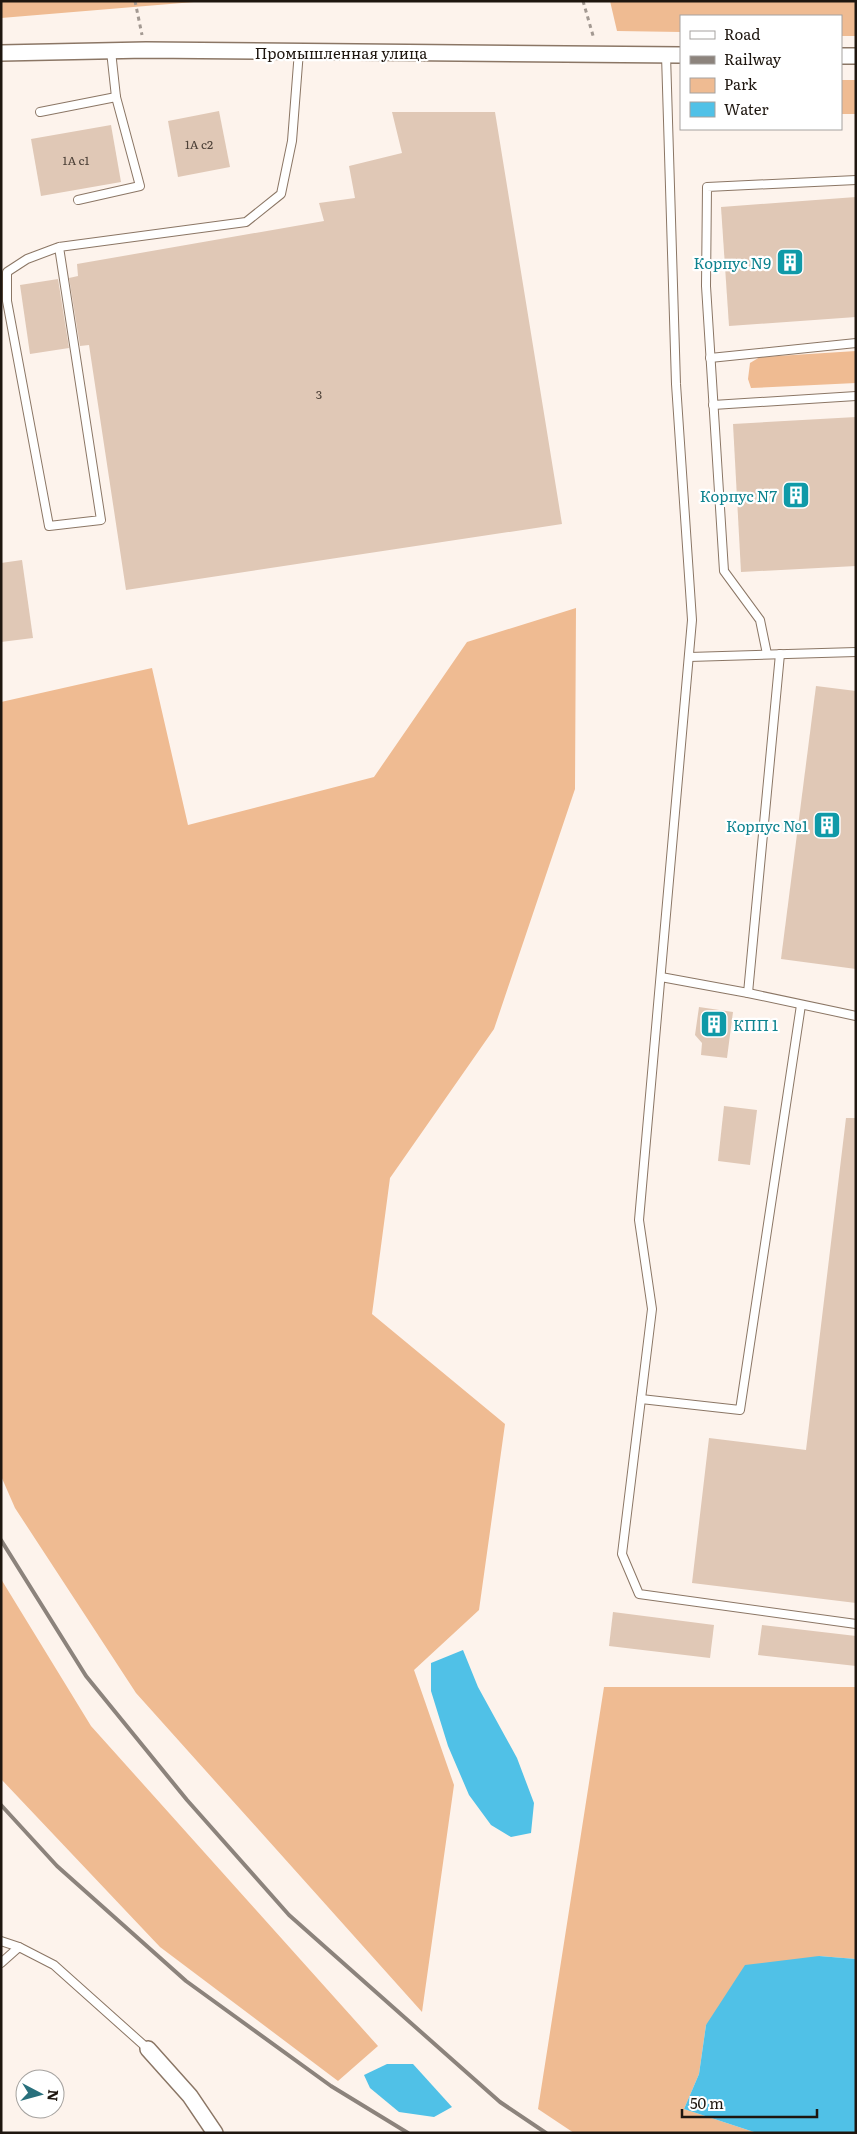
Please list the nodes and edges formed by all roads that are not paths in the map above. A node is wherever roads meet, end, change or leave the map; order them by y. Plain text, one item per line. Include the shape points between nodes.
1 (111, 51) junction
2 (299, 51) junction
3 (1, 53) edge
4 (673, 55) edge
5 (842, 56) edge
6 (856, 56) edge
7 (116, 97) junction
8 (40, 112) dead end
9 (856, 180) edge
10 (78, 200) dead end
11 (59, 247) junction
12 (856, 343) edge
13 (710, 358) junction
14 (856, 396) edge
15 (713, 406) junction
16 (856, 652) edge
17 (767, 654) junction
18 (780, 654) junction
19 (689, 657) junction
20 (661, 977) junction
21 (748, 993) junction
22 (801, 1004) junction
23 (856, 1016) edge
24 (641, 1399) junction
25 (856, 1624) edge
26 (1, 1941) edge
27 (19, 1948) junction
28 (1, 1963) edge
29 (148, 2049) joint
30 (215, 2133) edge

1 - 2 street, Промышленная улица
1 - 3 street, Промышленная улица
1 - 7 lane
2 - 4 street, Промышленная улица
2 - 11 lane via 292,141 281,194 246,222
4 - 19 lane via 676,384 692,620
5 - 6 street
7 - 8 lane
7 - 10 lane via 140,186
9 - 13 lane via 707,187 706,286
11 - 11 lane via 101,520 49,526 7,300 7,272 27,259
12 - 13 lane
13 - 15 lane
14 - 15 lane
15 - 17 lane via 724,571 760,620
16 - 18 lane
17 - 18 lane
17 - 19 lane
18 - 21 lane
19 - 20 lane
20 - 21 lane
20 - 24 lane via 639,1220 652,1309
21 - 22 lane
22 - 23 lane
22 - 24 lane via 740,1410
24 - 25 lane via 622,1554 640,1594
26 - 27 lane
27 - 28 lane
27 - 29 lane via 54,1965
29 - 30 street via 190,2096

